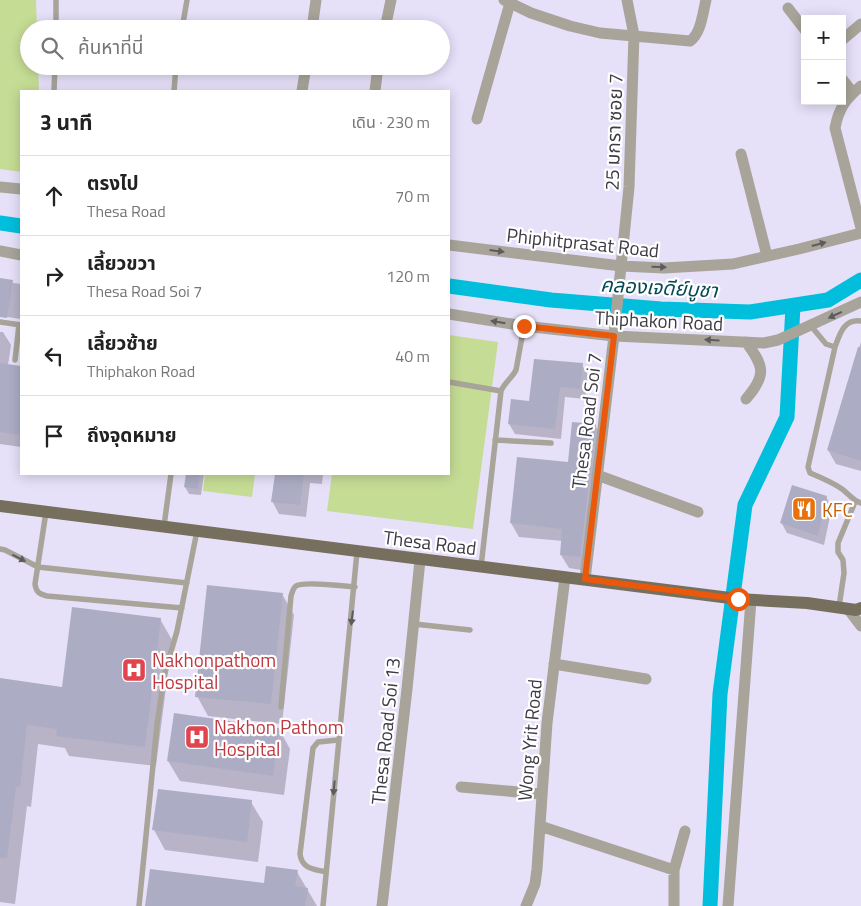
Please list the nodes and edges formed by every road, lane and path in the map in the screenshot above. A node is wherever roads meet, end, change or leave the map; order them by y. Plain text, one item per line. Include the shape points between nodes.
1 (56, 0) edge
2 (187, 0) edge
3 (316, 0) edge
4 (392, 0) edge
5 (528, 0) edge
6 (627, 0) edge
7 (706, 0) edge
8 (507, 2) edge
9 (788, 8) dead end
10 (531, 13) junction
11 (56, 20) edge
12 (184, 20) edge
13 (313, 20) edge
14 (387, 20) edge
15 (861, 24) edge
16 (801, 25) edge
17 (634, 36) junction
18 (846, 37) edge
19 (55, 75) edge
20 (175, 75) edge
21 (305, 75) edge
22 (377, 75) edge
23 (846, 82) edge
24 (857, 89) edge
25 (54, 90) edge
26 (174, 90) edge
27 (302, 90) edge
28 (375, 90) edge
29 (477, 119) dead end
30 (742, 154) dead end
31 (0, 187) edge
32 (20, 190) edge
33 (861, 228) edge
34 (861, 233) edge
35 (450, 245) edge
36 (0, 252) edge
37 (20, 254) edge
38 (767, 256) junction
39 (621, 266) junction
40 (861, 302) edge
41 (450, 314) edge
42 (861, 321) edge
43 (0, 322) edge
44 (20, 325) edge
45 (524, 326) junction
46 (810, 326) junction
47 (614, 336) junction
48 (746, 342) junction
49 (835, 347) junction
50 (15, 360) dead end
51 (450, 382) edge
52 (500, 391) junction
53 (746, 399) dead end
54 (495, 440) junction
55 (551, 443) dead end
56 (171, 475) edge
57 (597, 475) junction
58 (858, 503) edge
59 (0, 506) edge
60 (46, 512) junction
61 (698, 512) dead end
62 (164, 527) junction
63 (197, 531) junction
64 (0, 549) edge
65 (357, 552) junction
66 (420, 560) junction
67 (38, 567) junction
68 (481, 567) junction
69 (565, 577) junction
70 (585, 579) junction
71 (187, 583) junction
72 (355, 587) junction
73 (751, 600) junction
74 (182, 608) junction
75 (853, 610) edge
76 (414, 624) junction
77 (861, 626) edge
78 (470, 630) dead end
79 (554, 664) junction
80 (646, 679) dead end
81 (281, 707) dead end
82 (338, 740) junction
83 (461, 786) dead end
84 (541, 794) junction
85 (540, 826) junction
86 (685, 831) dead end
87 (674, 870) junction
88 (326, 872) junction
89 (139, 906) edge
90 (323, 906) edge
91 (382, 906) edge
92 (526, 906) edge
93 (674, 906) edge
94 (728, 906) edge

1 - 11 lane
2 - 12 lane
3 - 13 street
4 - 14 street
5 - 10 street
6 - 17 street, 25 มกรา ซอย 7
7 - 17 street via 697,33 690,41
8 - 10 street
8 - 29 street
9 - 16 street
10 - 17 street via 600,33
15 - 18 street
17 - 39 street, 25 มกรา ซอย 7 via 629,187
19 - 25 lane
20 - 26 lane
21 - 27 street
22 - 28 street
23 - 24 street
24 - 33 street via 838,113 835,128
30 - 38 street
31 - 32 street
38 -> 34 street, Phiphitprasat Road
35 -> 39 street, Phiphitprasat Road
36 - 37 street
39 -> 38 street, Phiphitprasat Road via 664,268 733,264
39 - 47 street, Thesa Road Soi 7
40 -> 46 street, Thiphakon Road
45 -> 41 street, Thiphakon Road
42 - 49 lane via 847,323
43 - 44 lane
44 - 50 lane
45 - 47 street, Thiphakon Road
45 - 52 lane via 516,370
46 - 48 street, Thiphakon Road via 778,340
46 - 49 lane via 826,344
48 -> 47 street, Thiphakon Road
47 - 57 street, Thesa Road Soi 7
48 - 53 street via 756,355 761,373 758,386
49 - 58 lane via 808,466 810,474 841,488
51 - 52 lane
52 - 54 lane
54 - 55 lane
54 - 68 lane
56 - 62 lane
57 - 61 street
57 - 70 street, Thesa Road Soi 7
58 - 75 lane via 838,543
59 - 60 main road, Thesa Road
60 - 62 main road, Thesa Road
60 - 67 lane
62 - 63 main road, Thesa Road
63 - 65 main road, Thesa Road
63 - 71 lane
64 -> 67 lane
65 - 66 main road, Thesa Road
65 - 72 lane
66 - 68 main road, Thesa Road
66 - 76 street, Thesa Road Soi 13
67 - 71 lane
67 - 74 lane via 36,590 47,596
68 - 69 main road, Thesa Road
69 - 70 main road, Thesa Road
69 - 79 street, Wong Yrit Road
70 - 73 main road, Thesa Road
71 - 74 lane
72 - 81 lane via 298,584 294,588
72 -> 82 lane
73 - 75 main road, Thesa Road
73 - 94 street
74 - 89 lane via 164,676
75 - 77 street
76 - 78 lane
76 - 91 street, Thesa Road Soi 13
79 - 80 street
79 - 84 street, Wong Yrit Road
82 -> 88 lane
82 - 88 lane via 318,742 313,748 300,854 304,866
83 - 84 street
84 - 85 street, Wong Yrit Road
85 - 87 street
85 - 92 street, Wong Yrit Road via 535,884
86 - 87 street
87 - 93 street
88 - 90 lane

